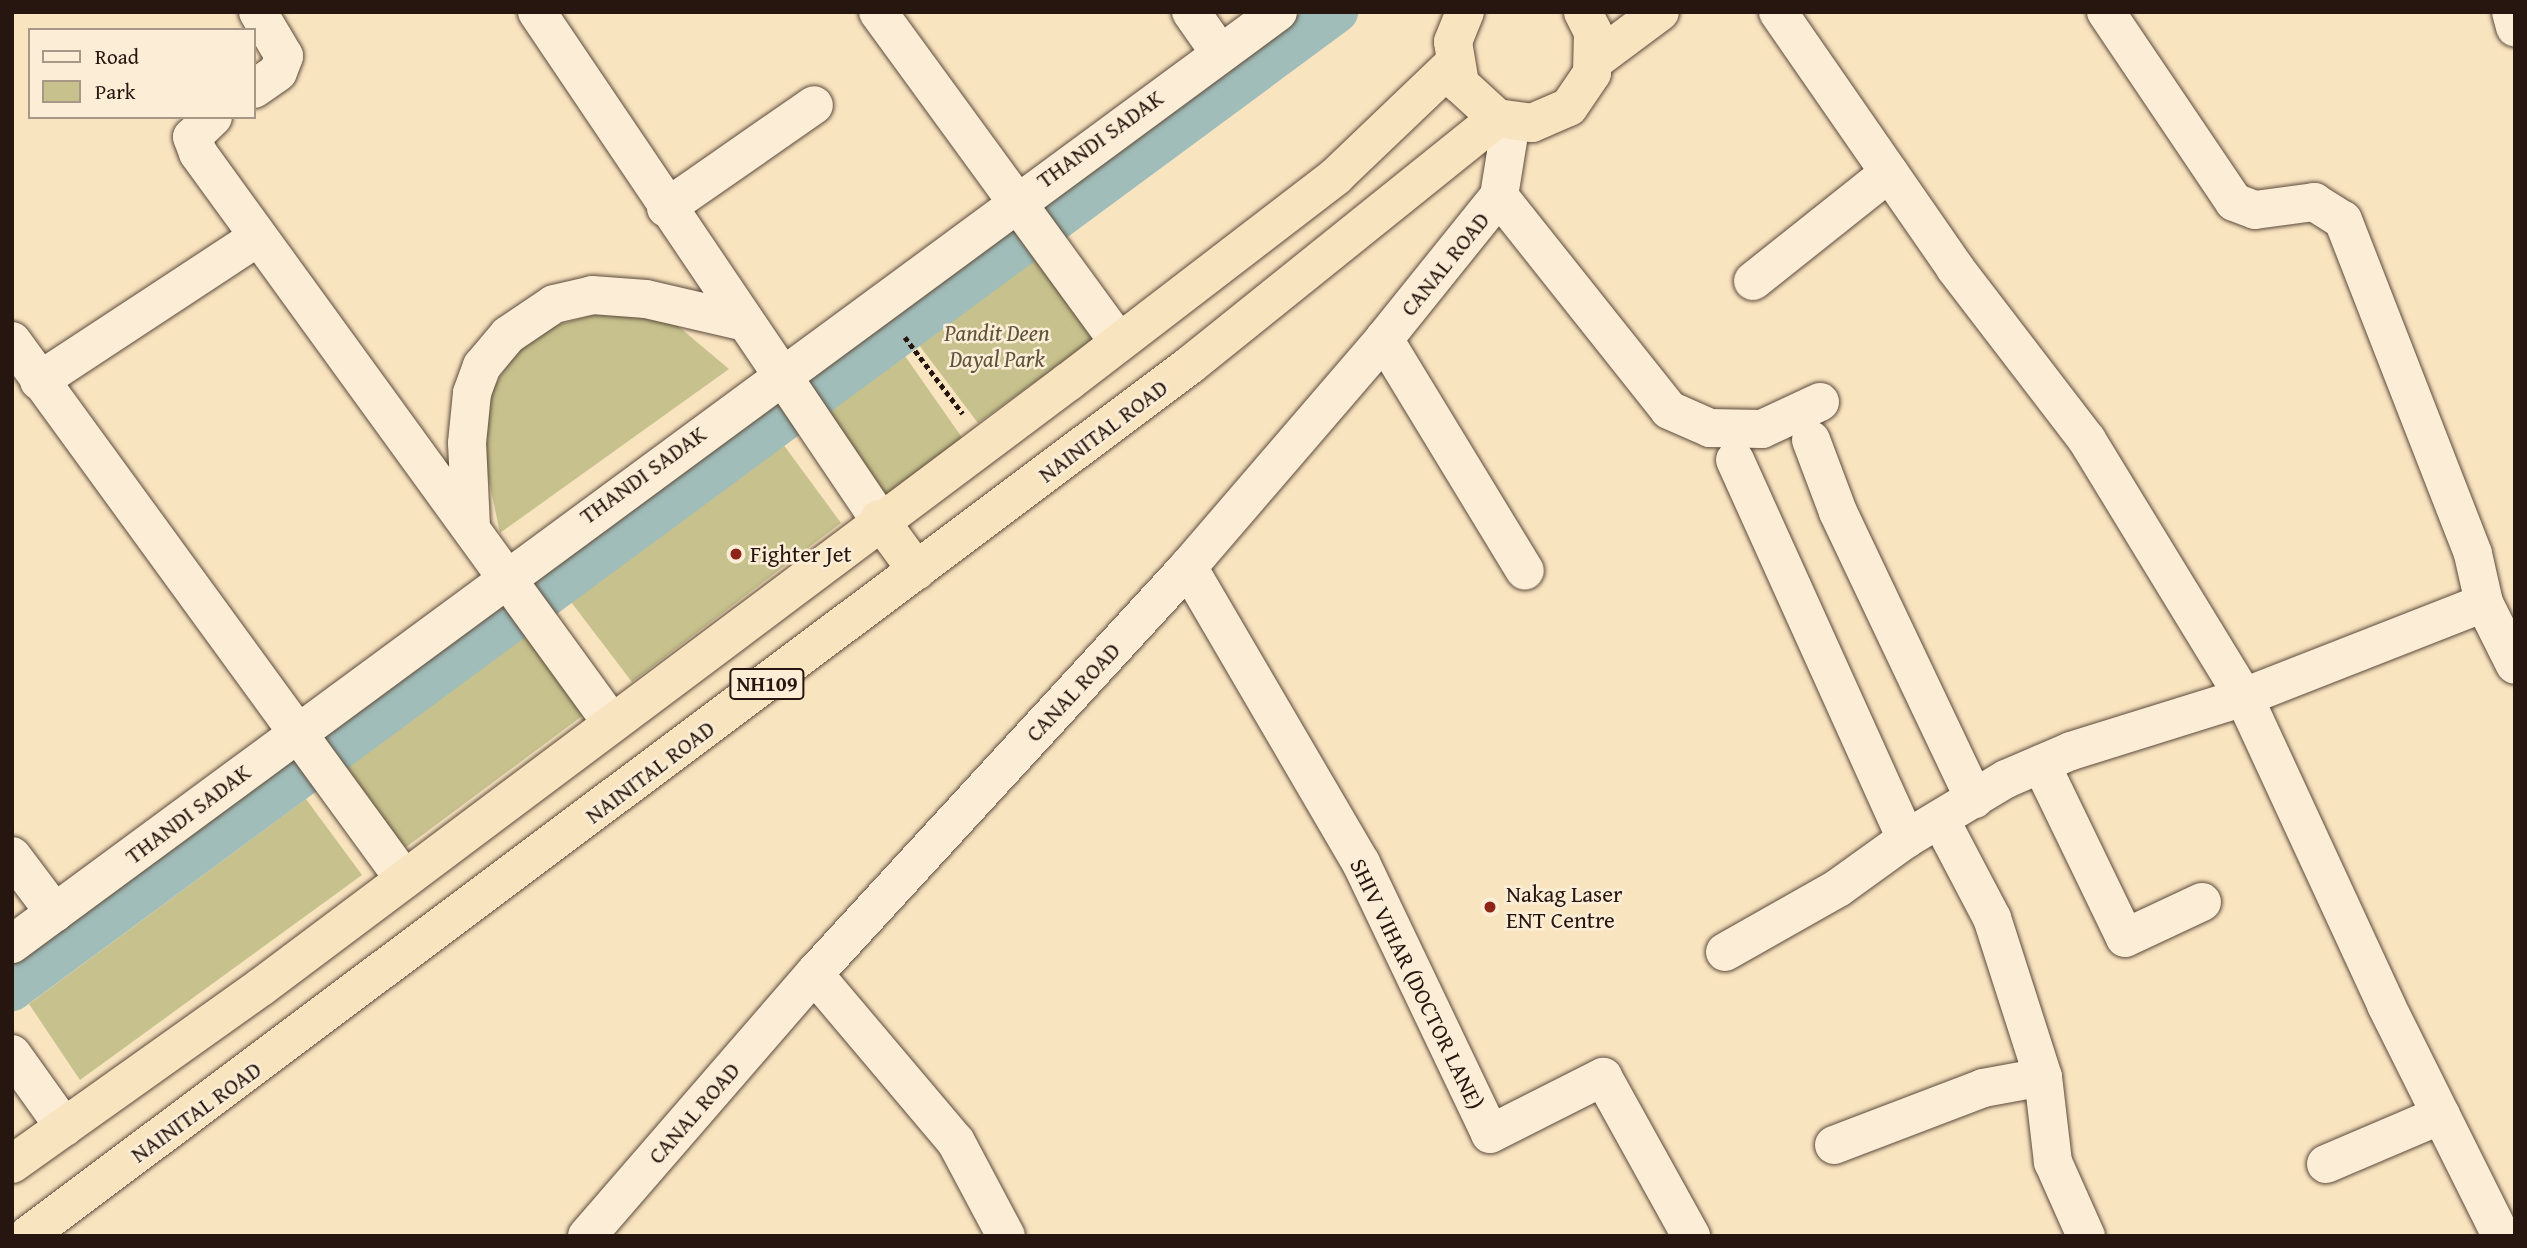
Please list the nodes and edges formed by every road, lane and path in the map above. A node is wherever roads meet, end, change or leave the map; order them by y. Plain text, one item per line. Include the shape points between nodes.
1 (258, 12) edge
2 (537, 12) edge
3 (878, 12) edge
4 (1191, 12) edge
5 (1278, 12) edge
6 (1465, 12) edge
7 (1583, 12) edge
8 (1660, 12) edge
9 (1778, 12) edge
10 (2106, 12) edge
11 (2511, 12) edge
12 (2515, 27) edge
13 (1219, 52) junction
14 (1594, 61) junction
15 (1453, 64) junction
16 (256, 88) edge
17 (814, 105) dead end
18 (211, 119) edge
19 (1504, 120) junction
20 (1889, 173) junction
21 (1499, 196) junction
22 (666, 208) junction
23 (1035, 223) junction
24 (257, 238) junction
25 (1753, 281) dead end
26 (744, 322) junction
27 (902, 333) dead end
28 (1384, 339) junction
29 (12, 341) edge
30 (1119, 343) junction
31 (39, 380) junction
32 (796, 397) junction
33 (1820, 402) dead end
34 (1811, 440) dead end
35 (985, 442) junction
36 (1735, 460) dead end
37 (879, 519) junction
38 (471, 527) junction
39 (1188, 567) junction
40 (917, 571) junction
41 (1525, 572) dead end
42 (509, 584) junction
43 (2484, 603) junction
44 (2515, 665) edge
45 (2244, 697) junction
46 (611, 722) junction
47 (310, 753) junction
48 (2041, 764) junction
49 (1974, 799) junction
50 (1941, 821) junction
51 (1906, 839) junction
52 (12, 856) edge
53 (404, 879) junction
54 (2202, 902) dead end
55 (55, 913) junction
56 (12, 944) edge
57 (1724, 952) dead end
58 (814, 974) junction
59 (12, 1054) edge
60 (2043, 1077) junction
61 (2441, 1115) junction
62 (64, 1127) junction
63 (1834, 1144) dead end
64 (12, 1164) edge
65 (2326, 1164) dead end
66 (605, 1229) edge
67 (27, 1236) edge
68 (1006, 1236) edge
69 (1691, 1236) edge
70 (2086, 1236) edge
71 (2501, 1236) edge

1 - 16 street via 284,56 278,72
2 - 22 street
3 - 23 street
4 - 13 street
5 - 13 street, THANDI SADAK
6 - 15 highway via 1453,42
7 - 14 highway via 1593,32
8 - 14 highway
9 - 20 street
10 - 43 street via 2234,202 2255,209 2315,202 2343,220 2473,554
11 - 12 street
13 - 23 street, THANDI SADAK
14 - 19 highway via 1583,92 1569,107 1542,120
15 - 19 highway via 1473,102
15 - 30 highway, NH109 via 1336,176
17 - 22 street
18 - 24 street via 192,137 198,153
19 - 21 street, CANAL ROAD
19 - 40 highway, NAINITAL ROAD / NH109
20 - 25 street
20 - 45 street via 2087,440
21 - 28 street, CANAL ROAD
21 - 33 street via 1669,410 1710,428 1762,429
22 - 26 street
23 - 30 street
23 - 32 street, THANDI SADAK
24 - 31 street
24 - 38 street
26 - 32 street
26 - 38 street via 646,299 592,295 554,304 508,335 482,366 472,393 467,443
27 - 35 path
28 - 39 street, CANAL ROAD
28 - 41 street
29 - 31 street
30 - 35 highway, NH109
31 - 47 street
32 - 37 street
32 - 42 street, THANDI SADAK
34 - 49 street via 1838,512
35 - 37 highway, NH109
36 - 51 street
37 - 40 highway
37 - 46 highway, NH109
38 - 42 street
39 - 58 street, CANAL ROAD
39 - 69 street, SHIV VIHAR (DOCTOR LANE) via 1361,863 1490,1134 1603,1076
40 - 67 highway, NAINITAL ROAD / NH109
42 - 46 street
42 - 47 street, THANDI SADAK
43 - 44 street
43 - 45 street
45 - 48 street
45 - 61 street
46 - 53 highway, NH109
47 - 53 street
47 - 55 street, THANDI SADAK
48 - 49 street
48 - 54 street via 2124,938
49 - 50 street
50 - 51 street
50 - 60 street via 1992,918
51 - 57 street via 1838,888
52 - 55 street
53 - 62 highway, NH109
55 - 56 street, THANDI SADAK
58 - 66 street, CANAL ROAD
58 - 68 street via 956,1142
59 - 62 street
60 - 63 street via 1983,1088
60 - 70 street via 2053,1161
61 - 65 street
61 - 71 street
62 - 64 highway, NH109

